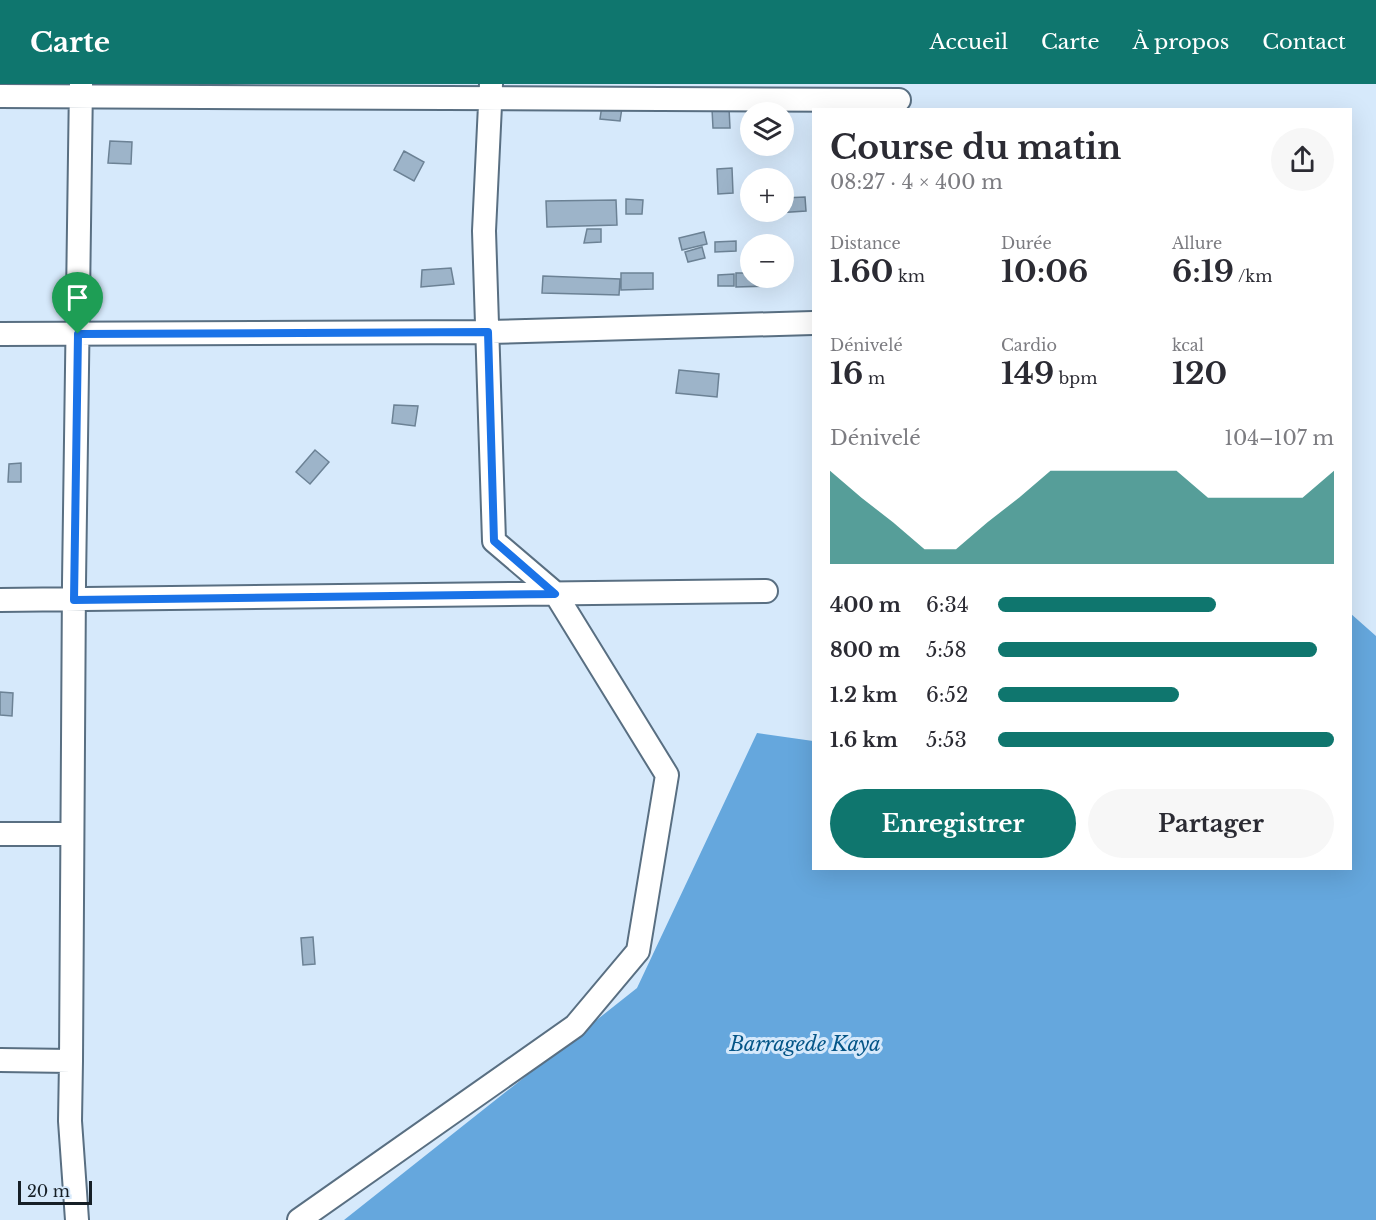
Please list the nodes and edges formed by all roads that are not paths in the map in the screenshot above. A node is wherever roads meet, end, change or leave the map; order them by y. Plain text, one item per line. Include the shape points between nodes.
1 (81, 90) edge
2 (491, 91) edge
3 (0, 96) edge
4 (899, 98) edge
5 (812, 323) edge
6 (488, 332) junction
7 (0, 334) edge
8 (78, 334) junction
9 (766, 591) dead end
10 (555, 594) junction
11 (0, 600) edge
12 (74, 600) junction
13 (0, 834) edge
14 (72, 834) junction
15 (0, 1060) edge
16 (70, 1061) junction
17 (77, 1220) edge
18 (299, 1220) edge

1 - 2 street
1 - 3 street
1 - 8 street
2 - 4 street
2 - 6 street via 484,231
5 - 6 street
6 - 8 street
6 - 10 street via 494,541
7 - 8 street
8 - 12 street
9 - 10 street
10 - 12 street
10 - 18 street via 667,776 638,951 575,1026
11 - 12 street
12 - 14 street
13 - 14 street
14 - 16 street
15 - 16 street
16 - 17 street

